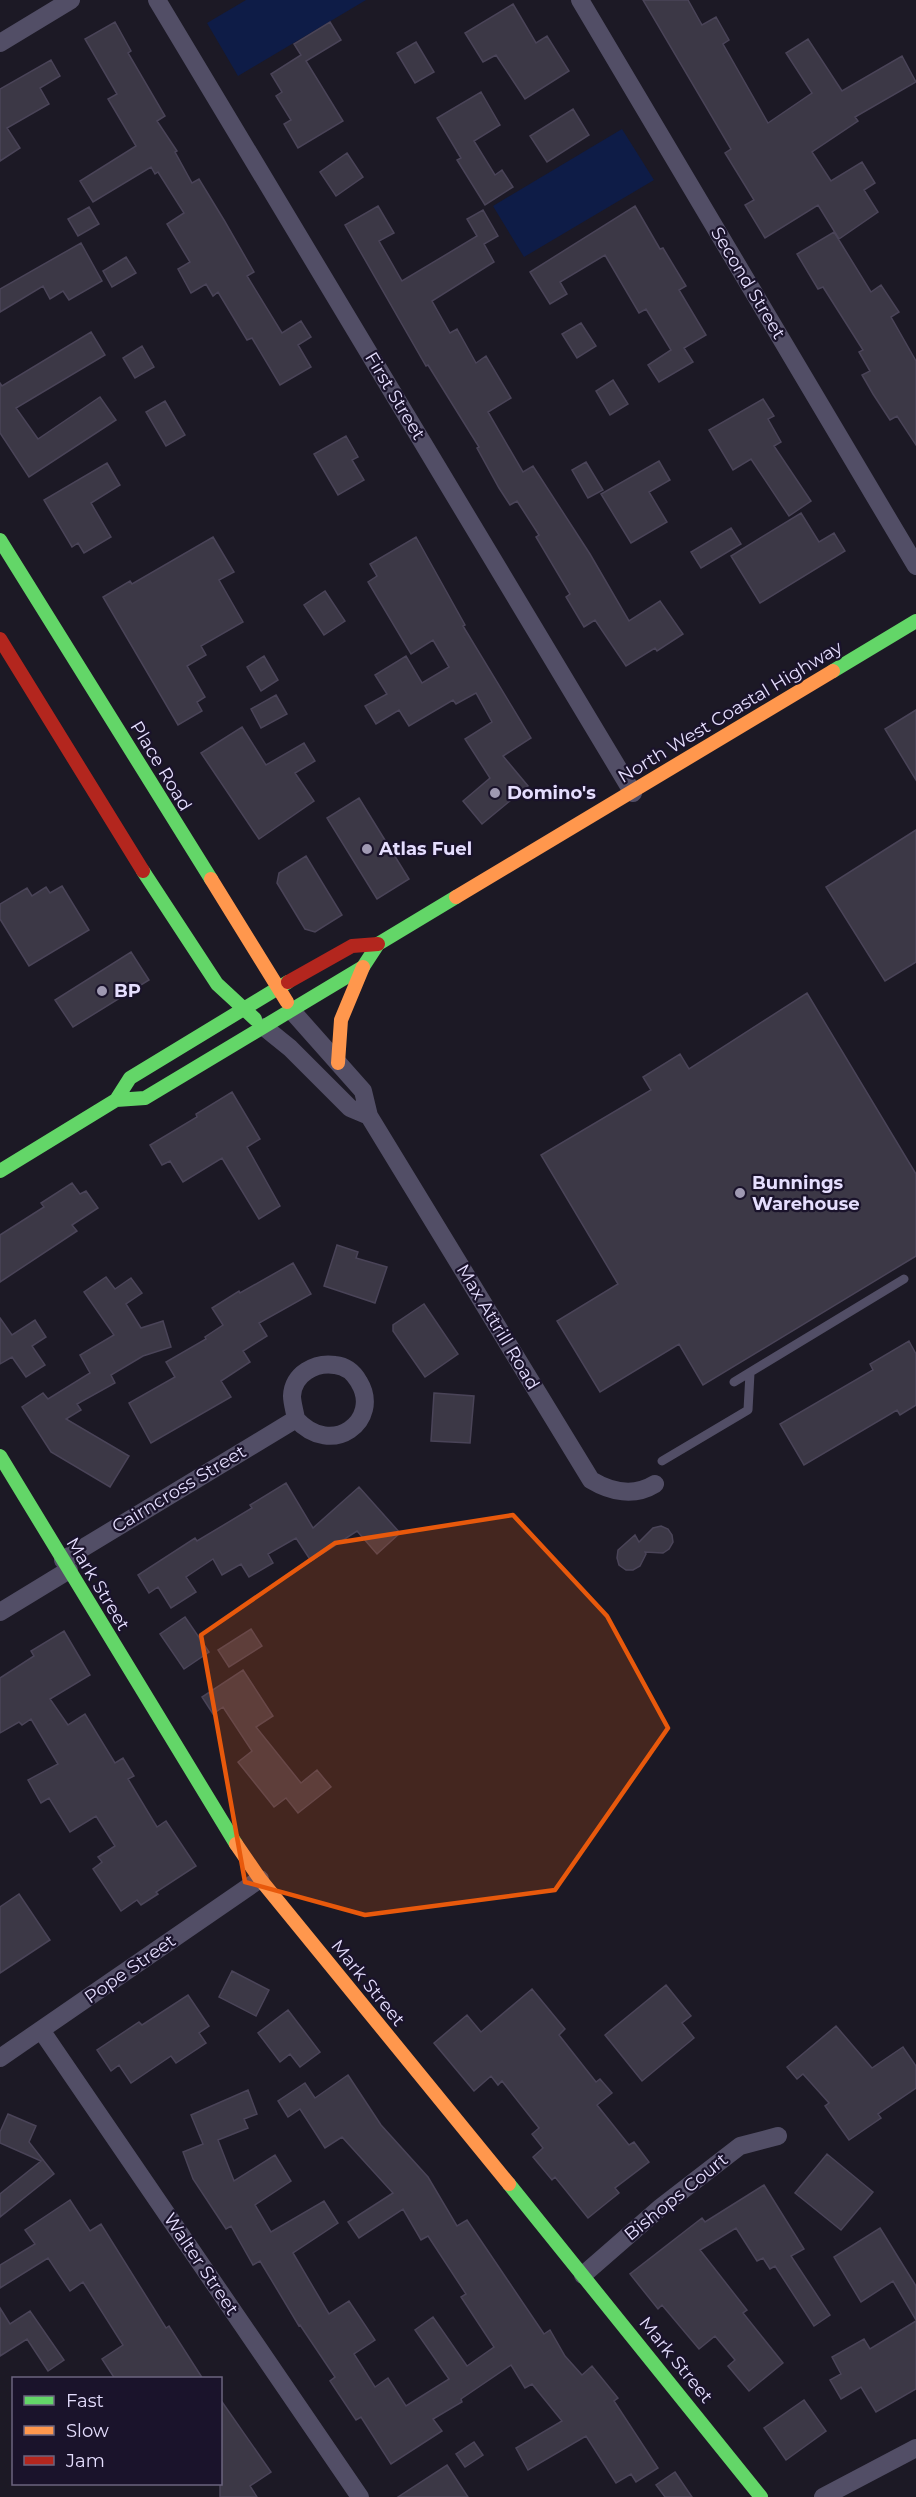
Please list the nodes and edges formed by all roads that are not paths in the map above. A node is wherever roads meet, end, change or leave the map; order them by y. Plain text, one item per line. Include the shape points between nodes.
1 (71, 0) edge
2 (157, 0) edge
3 (580, 0) edge
4 (0, 43) edge
5 (0, 540) edge
6 (916, 566) edge
7 (916, 621) edge
8 (0, 639) edge
9 (633, 793) junction
10 (378, 944) junction
11 (363, 967) junction
12 (278, 988) junction
13 (243, 1008) junction
14 (292, 1011) junction
15 (264, 1027) junction
16 (338, 1063) junction
17 (116, 1100) junction
18 (369, 1116) junction
19 (0, 1171) edge
20 (904, 1280) dead end
21 (750, 1373) junction
22 (734, 1382) dead end
23 (296, 1419) junction
24 (0, 1456) edge
25 (662, 1461) dead end
26 (656, 1483) dead end
27 (66, 1565) junction
28 (0, 1612) edge
29 (260, 1879) junction
30 (41, 2030) junction
31 (0, 2058) edge
32 (778, 2136) dead end
33 (583, 2275) junction
34 (916, 2448) edge
35 (360, 2497) edge
36 (761, 2497) edge
37 (823, 2497) edge

1 - 4 street
2 - 9 street, First Street
3 - 6 street, Second Street
5 - 12 main road, Place Road
7 - 9 main road, North West Coastal Highway
8 - 13 main road via 158,896 217,984
9 - 10 main road, North West Coastal Highway
10 - 11 main road, North West Coastal Highway
10 - 12 main road, North West Coastal Highway via 352,946
11 - 14 main road, North West Coastal Highway
11 - 16 main road via 343,1016
12 - 13 main road, North West Coastal Highway
12 - 14 main road, Place Road
13 - 15 main road
13 - 17 main road, North West Coastal Highway via 130,1078
14 - 15 main road, North West Coastal Highway
14 - 16 street, Max Attrill Road
15 - 17 main road, North West Coastal Highway via 145,1098
15 - 18 street, Max Attrill Road via 350,1108
16 - 18 street, Max Attrill Road via 363,1091
17 - 19 main road, North West Coastal Highway
18 - 26 street, Max Attrill Road via 591,1480 620,1492 637,1492
20 - 21 lane
21 - 22 lane
21 - 25 lane via 748,1410
23 - 23 street via 292,1395 298,1379 307,1370 324,1363 342,1366 354,1374 364,1390 365,1407 359,1421 343,1434 328,1437 307,1430
23 - 27 street, Cairncross Street
24 - 27 main road, Mark Street
27 - 28 street, Cairncross Street
27 - 29 main road, Mark Street via 220,1821
29 - 30 street, Pope Street
29 - 33 main road, Mark Street
30 - 31 street, Pope Street
30 - 35 street, Walter Street
32 - 33 street, Bishops Court via 740,2146 661,2207
33 - 36 main road, Mark Street
34 - 37 street

